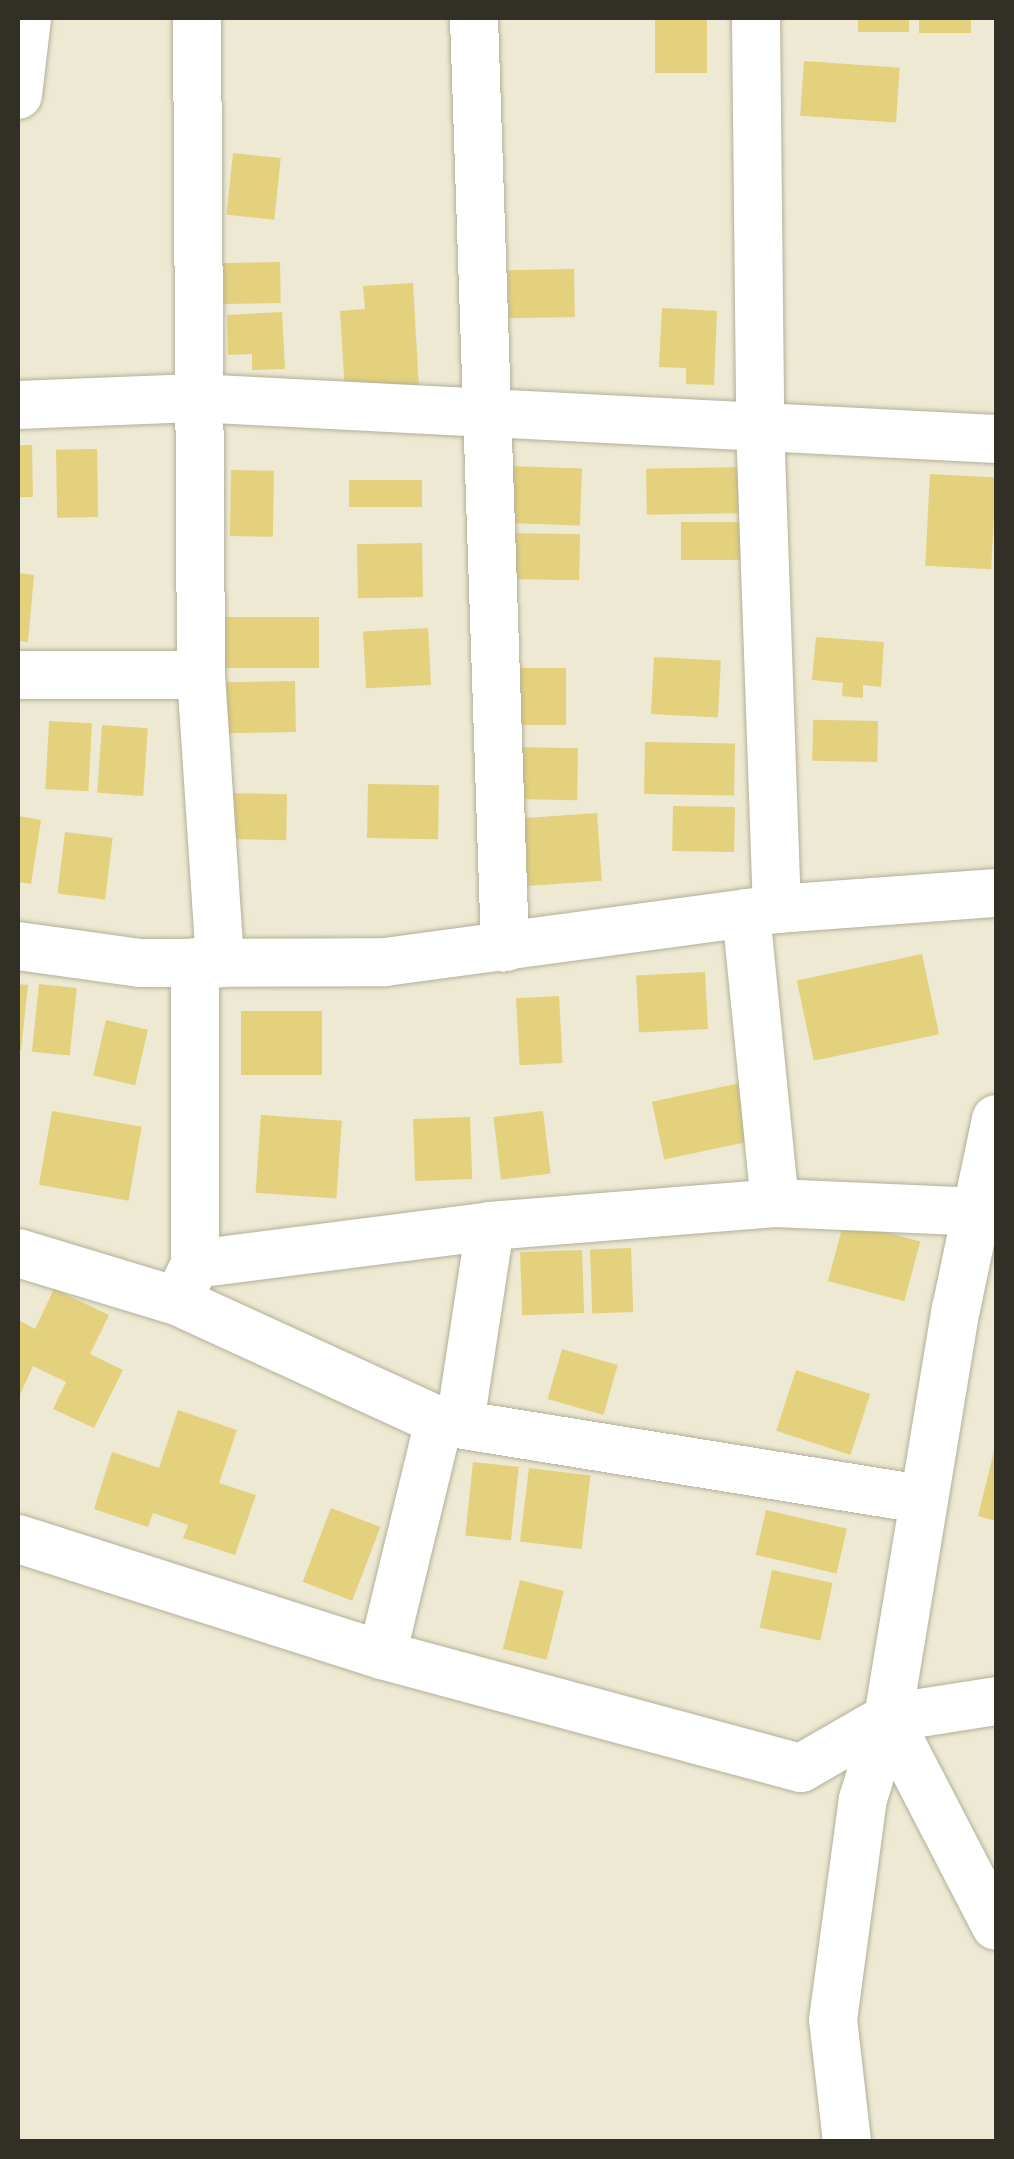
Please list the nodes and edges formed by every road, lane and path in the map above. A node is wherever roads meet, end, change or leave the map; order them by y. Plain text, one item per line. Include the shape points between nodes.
1 (27, 18) edge
2 (197, 18) edge
3 (474, 18) edge
4 (756, 18) edge
5 (18, 95) edge
6 (195, 398) junction
7 (18, 405) edge
8 (490, 409) junction
9 (760, 424) junction
10 (996, 439) edge
11 (201, 674) junction
12 (18, 675) edge
13 (996, 893) edge
14 (762, 911) junction
15 (18, 946) edge
16 (504, 947) junction
17 (207, 962) junction
18 (996, 1119) edge
19 (776, 1203) junction
20 (978, 1212) junction
21 (490, 1226) junction
22 (18, 1253) edge
23 (186, 1283) junction
24 (976, 1313) edge
25 (450, 1422) junction
26 (923, 1499) junction
27 (18, 1539) edge
28 (382, 1654) junction
29 (996, 1701) edge
30 (888, 1718) junction
31 (996, 1926) edge
32 (847, 2142) edge

1 - 5 street
2 - 6 street
3 - 8 street
4 - 9 street
6 - 7 street
6 - 8 street
6 - 11 street
8 - 9 street
8 - 16 street
9 - 10 street
9 - 14 street
11 - 12 street
11 - 17 street
13 - 14 street
14 - 16 street
14 - 19 street
15 - 17 street via 140,962
16 - 17 street via 385,962
17 - 23 street
18 - 20 street
19 - 20 street
19 - 21 street
20 - 24 street
21 - 23 street
21 - 25 street
22 - 23 street
23 - 25 street
24 - 26 street
25 - 26 street
25 - 28 street
26 - 30 street
27 - 28 street
28 - 30 street via 801,1768
29 - 30 street
30 - 31 street
30 - 32 street via 862,1799 833,2020

